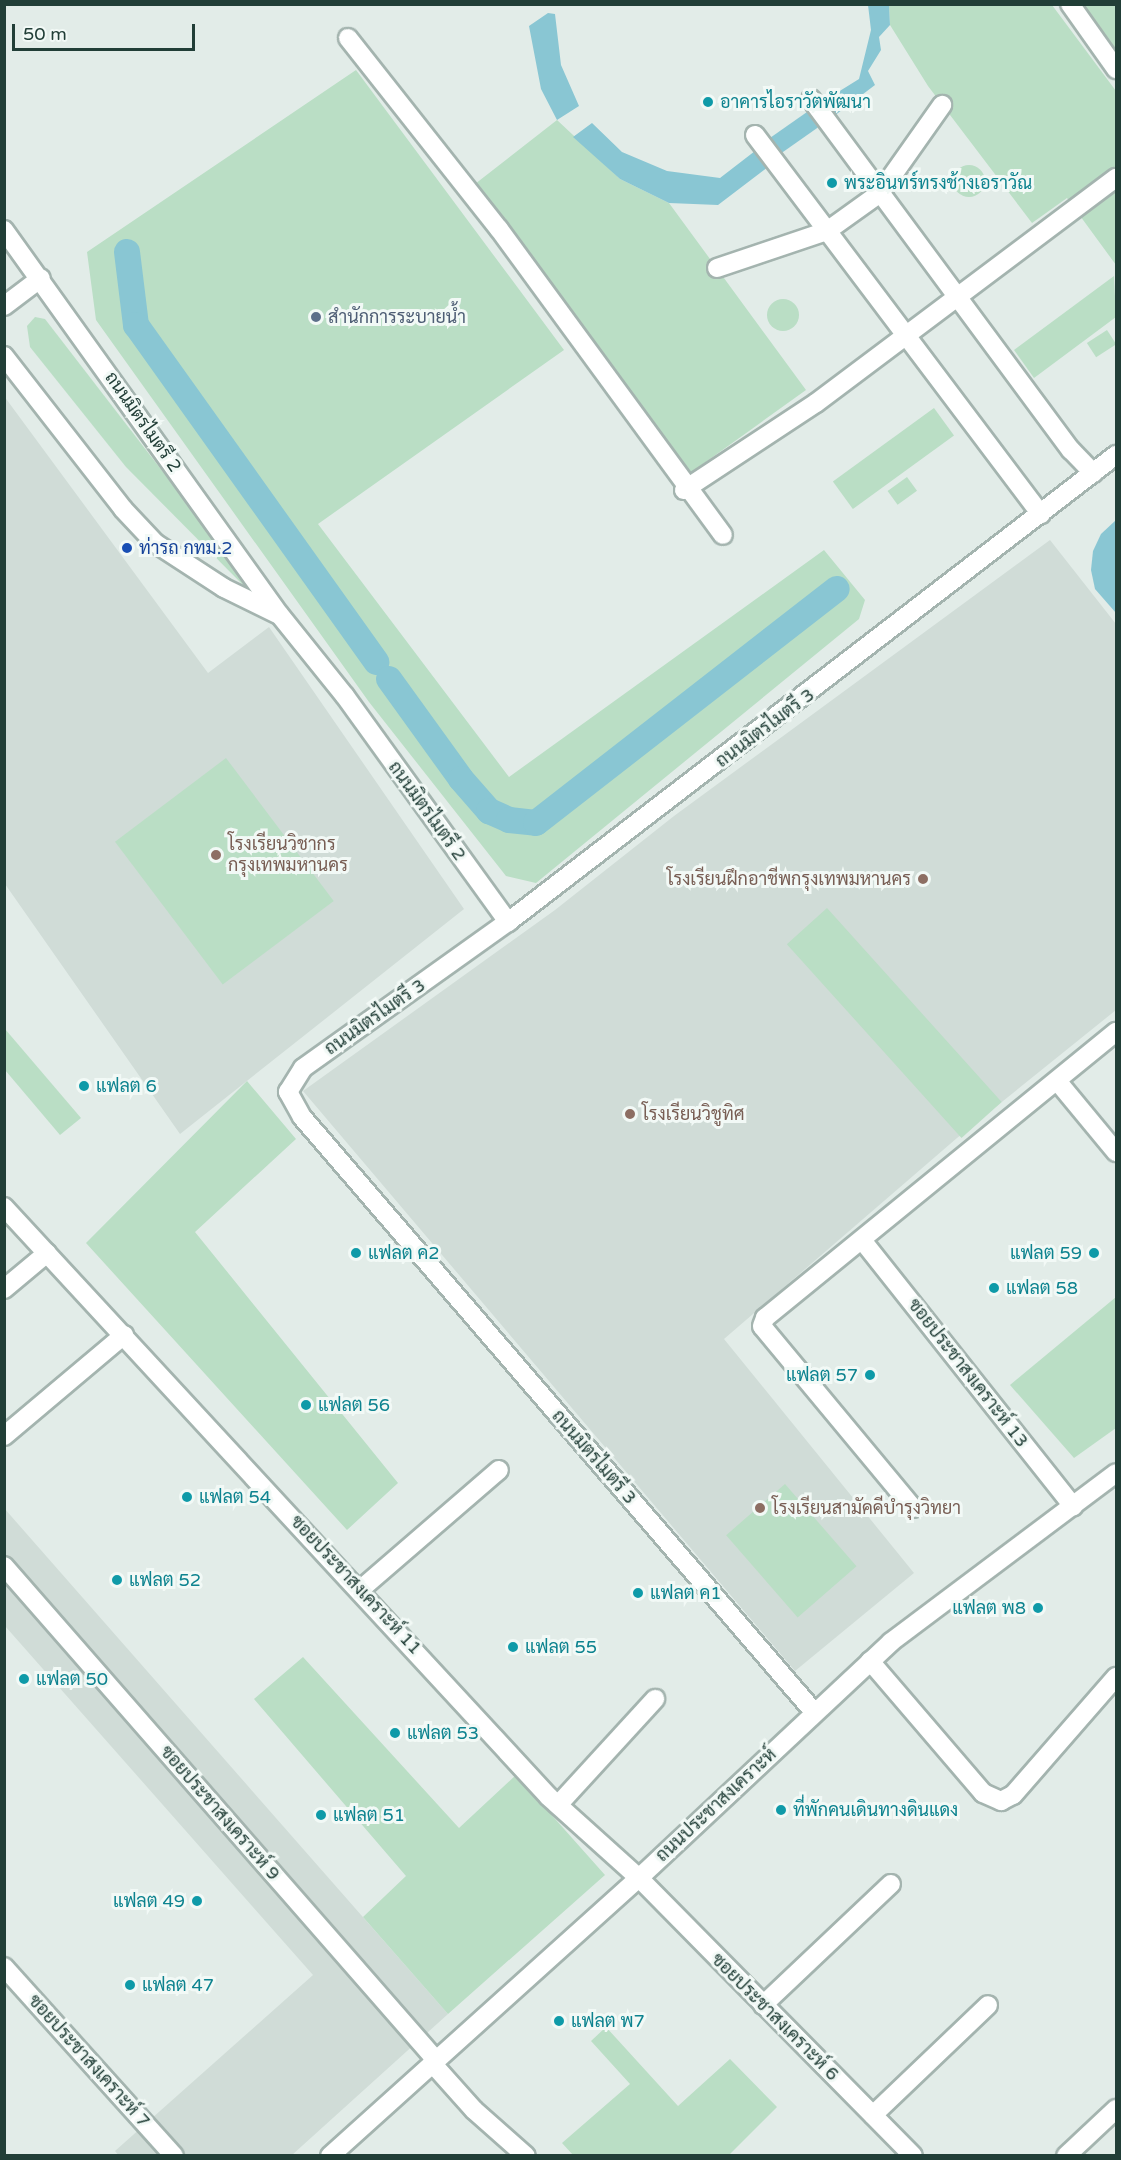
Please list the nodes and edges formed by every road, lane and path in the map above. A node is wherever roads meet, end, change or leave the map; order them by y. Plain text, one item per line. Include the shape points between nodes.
1 (1070, 4) edge
2 (348, 38) dead end
3 (1116, 69) edge
4 (811, 99) dead end
5 (942, 105) dead end
6 (755, 135) dead end
7 (1116, 178) edge
8 (880, 193) junction
9 (4, 230) edge
10 (827, 231) junction
11 (10, 251) edge
12 (717, 268) dead end
13 (41, 278) junction
14 (957, 297) junction
15 (4, 306) edge
16 (906, 336) junction
17 (4, 356) edge
18 (1116, 455) edge
19 (1093, 473) junction
20 (686, 489) junction
21 (1041, 514) junction
22 (723, 535) dead end
23 (279, 614) junction
24 (508, 922) junction
25 (1116, 1032) edge
26 (1058, 1082) junction
27 (1116, 1152) edge
28 (4, 1207) edge
29 (862, 1240) junction
30 (47, 1253) junction
31 (4, 1289) edge
32 (124, 1335) junction
33 (4, 1436) edge
34 (499, 1470) dead end
35 (1116, 1473) edge
36 (1073, 1506) junction
37 (913, 1508) dead end
38 (4, 1566) edge
39 (361, 1589) junction
40 (870, 1661) junction
41 (1116, 1677) edge
42 (655, 1699) dead end
43 (814, 1712) junction
44 (558, 1805) junction
45 (639, 1878) junction
46 (891, 1884) dead end
47 (4, 1967) edge
48 (763, 2005) junction
49 (988, 2005) dead end
50 (434, 2062) junction
51 (1116, 2109) edge
52 (873, 2115) junction
53 (174, 2156) edge
54 (330, 2156) edge
55 (526, 2156) edge
56 (912, 2156) edge
57 (1066, 2156) edge

1 - 3 street
2 - 20 street via 500,229
4 - 8 street
5 - 8 street
6 - 10 street
7 - 14 street
8 - 10 street
8 - 14 street
9 - 11 street, ถนนมิตรไมตรี 2
10 - 12 street
10 - 16 street
11 - 13 street, ถนนมิตรไมตรี 2
13 - 15 street
13 - 23 street, ถนนมิตรไมตรี 2
14 - 16 street
14 - 19 street via 1071,450
16 - 20 street via 816,403
16 - 21 street
17 - 23 street, ถนนมิตรไมตรี 2 via 123,509 155,543 197,573
18 - 19 street, ถนนมิตรไมตรี 3
19 - 21 street, ถนนมิตรไมตรี 3
20 - 22 street
21 - 24 street, ถนนมิตรไมตรี 3
23 - 24 street, ถนนมิตรไมตรี 2 via 345,696
24 - 43 street, ถนนมิตรไมตรี 3 via 303,1068 292,1081 290,1101
25 - 26 street
26 - 27 street
26 - 29 street
28 - 30 street, ซอยประชาสงเคราะห์ 11
29 - 36 street, ซอยประชาสงเคราะห์ 13
29 - 37 street via 765,1318 762,1326
30 - 31 street
30 - 32 street, ซอยประชาสงเคราะห์ 11
32 - 33 street
32 - 39 street, ซอยประชาสงเคราะห์ 11
34 - 39 street
35 - 36 street, ถนนประชาสงเคราะห์
36 - 40 street, ถนนประชาสงเคราะห์ via 929,1611
38 - 50 street, ซอยประชาสงเคราะห์ 9
39 - 44 street, ซอยประชาสงเคราะห์ 11
40 - 41 street via 983,1793 1001,1801 1013,1795
40 - 43 street, ถนนประชาสงเคราะห์
42 - 44 street
43 - 45 street, ถนนประชาสงเคราะห์
44 - 45 street, ซอยประชาสงเคราะห์ 11
45 - 48 street, ซอยประชาสงเคราะห์ 6
45 - 50 street, ถนนประชาสงเคราะห์
46 - 48 street
47 - 53 street, ซอยประชาสงเคราะห์ 7
48 - 52 street, ซอยประชาสงเคราะห์ 6
49 - 52 street
50 - 54 street, ถนนประชาสงเคราะห์
50 - 55 street, ซอยประชาสงเคราะห์ 9 via 474,2110
51 - 57 street
52 - 56 street, ซอยประชาสงเคราะห์ 6

